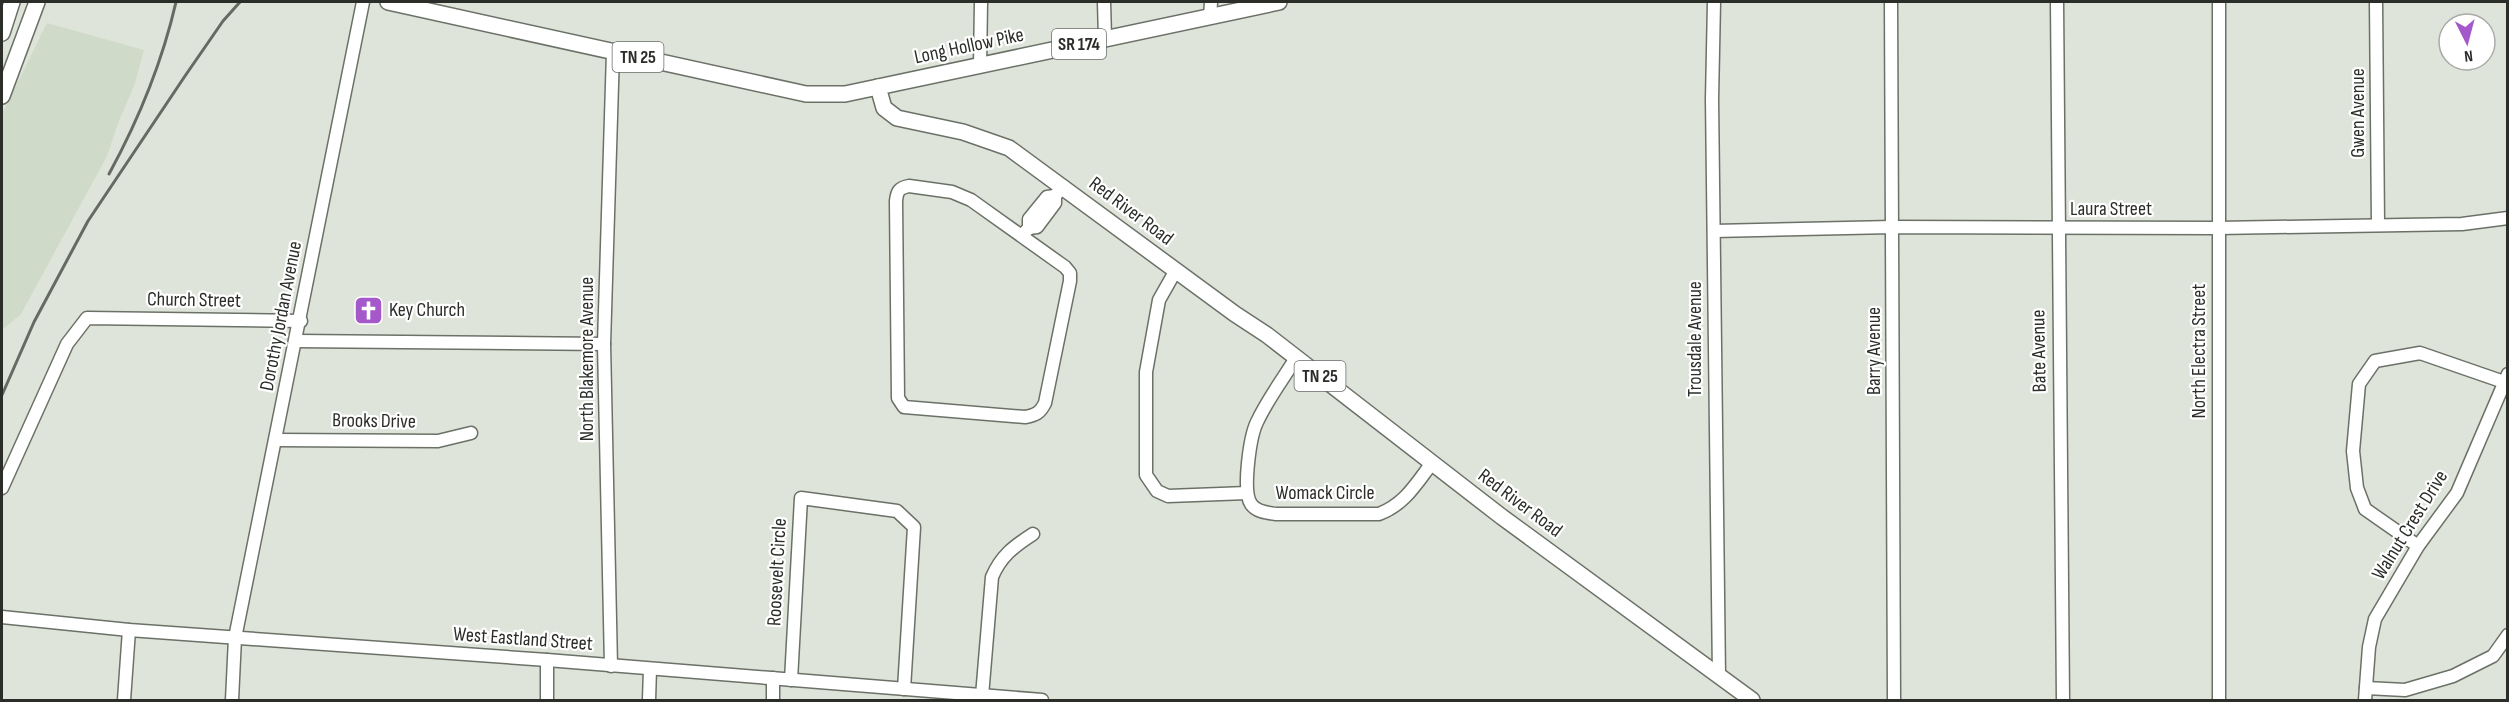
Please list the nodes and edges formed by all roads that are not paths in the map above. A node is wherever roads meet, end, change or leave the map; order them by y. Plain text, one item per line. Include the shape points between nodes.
1 (12, 2) edge
2 (37, 2) edge
3 (363, 2) edge
4 (388, 2) edge
5 (981, 2) edge
6 (1104, 2) edge
7 (1210, 2) edge
8 (1280, 2) edge
9 (1714, 2) edge
10 (1891, 2) edge
11 (2057, 2) edge
12 (2219, 2) edge
13 (2376, 2) edge
14 (1210, 17) junction
15 (2, 33) edge
16 (1105, 38) junction
17 (613, 52) junction
18 (980, 66) junction
19 (878, 87) junction
20 (2, 95) edge
21 (1059, 191) junction
22 (2508, 218) edge
23 (2378, 225) junction
24 (1892, 227) junction
25 (2218, 228) junction
26 (2057, 229) junction
27 (1714, 231) junction
28 (1025, 232) junction
29 (1176, 270) junction
30 (301, 321) junction
31 (296, 341) junction
32 (604, 344) junction
33 (1296, 358) junction
34 (2506, 378) edge
35 (471, 434) dead end
36 (276, 440) junction
37 (1432, 463) junction
38 (2, 488) edge
39 (1247, 493) junction
40 (1033, 534) dead end
41 (2418, 546) junction
42 (2, 617) edge
43 (129, 630) junction
44 (2508, 635) edge
45 (236, 638) junction
46 (547, 660) junction
47 (611, 666) junction
48 (651, 669) junction
49 (1719, 676) junction
50 (773, 678) junction
51 (791, 680) junction
52 (862, 687) junction
53 (903, 689) junction
54 (2365, 694) edge
55 (985, 697) edge
56 (124, 700) edge
57 (232, 700) edge
58 (547, 700) edge
59 (649, 700) edge
60 (773, 700) edge
61 (862, 700) edge
62 (1042, 700) edge
63 (1752, 700) edge
64 (1894, 700) edge
65 (2063, 700) edge
66 (2219, 700) edge

1 - 15 main road
2 - 20 main road
3 - 30 street, Dorothy Jordan Avenue
4 - 17 main road, TN 25
5 - 18 street
6 - 16 street
7 - 14 street
8 - 14 main road, Long Hollow Pike / SR 174
9 - 27 street, Trousdale Avenue
10 - 24 street, Barry Avenue
11 - 26 street, Bate Avenue
12 - 25 street, North Electra Street
13 - 23 street, Gwen Avenue
14 - 16 main road, Long Hollow Pike / SR 174
16 - 18 main road, Long Hollow Pike / SR 174
17 - 19 main road, TN 25 via 806,94 845,94
17 - 32 street, North Blakemore Avenue
18 - 19 main road, Long Hollow Pike / SR 174
19 - 21 main road, Red River Road / TN 25 via 884,108 897,118 993,140 1009,148
21 - 28 street via 1047,196 1029,219
21 - 29 main road, Red River Road / TN 25
22 - 23 street, Laura Street via 2462,224
23 - 25 street, Laura Street
24 - 26 street, Laura Street
24 - 27 street, Laura Street
24 - 64 street, Barry Avenue
25 - 26 street, Laura Street
25 - 66 street, North Electra Street
26 - 65 street, Bate Avenue
27 - 49 street, Trousdale Avenue
28 - 28 street via 1070,273 1041,411 1025,417 904,407 898,398 897,192 909,186 952,192
29 - 33 main road, Red River Road / TN 25
29 - 39 street via 1159,300 1149,347 1146,475 1157,491 1168,496
30 - 31 street, Dorothy Jordan Avenue
30 - 38 street, Church Street via 87,318 67,344
31 - 32 street
31 - 36 street, Dorothy Jordan Avenue
32 - 47 street, North Blakemore Avenue
33 - 37 main road, Red River Road / TN 25
33 - 39 street, Womack Circle via 1256,423
34 - 41 street, Walnut Crest Drive via 2457,493
34 - 41 street via 2420,353 2375,361 2359,384 2353,451 2357,488 2365,509
35 - 36 street, Brooks Drive via 438,441
36 - 45 street, Dorothy Jordan Avenue
37 - 39 street, Womack Circle via 1406,497 1379,514 1276,514 1251,505
37 - 49 main road, Red River Road / TN 25
40 - 55 street via 1009,549 992,577
41 - 54 street, Walnut Crest Drive via 2375,619
42 - 43 street, West Eastland Street
43 - 45 street, West Eastland Street
43 - 56 street
44 - 54 street via 2493,656 2453,676 2405,690
45 - 46 street, West Eastland Street
45 - 57 street, Dorothy Jordan Avenue
46 - 47 street, West Eastland Street
46 - 58 street
47 - 48 street, West Eastland Street
48 - 50 street, West Eastland Street
48 - 59 street
49 - 63 main road, Red River Road / TN 25
50 - 51 street, West Eastland Street
50 - 60 street
51 - 52 street, West Eastland Street
51 - 53 street, Roosevelt Circle via 801,498 897,511 914,527
52 - 53 street, West Eastland Street
52 - 61 street
53 - 55 street, West Eastland Street
55 - 62 street, West Eastland Street

